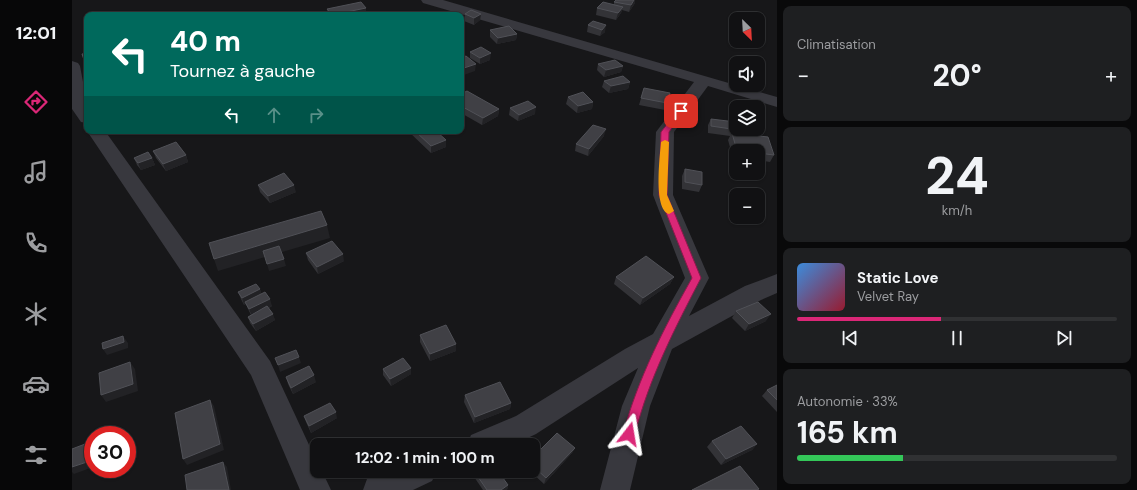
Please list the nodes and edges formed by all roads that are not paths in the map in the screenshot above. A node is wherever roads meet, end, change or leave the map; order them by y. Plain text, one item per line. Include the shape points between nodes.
1 (428, 0) edge
2 (72, 66) edge
3 (704, 80) junction
4 (777, 102) edge
5 (84, 114) edge
6 (98, 134) edge
7 (777, 282) edge
8 (662, 342) junction
9 (497, 438) edge
10 (406, 478) edge
11 (316, 490) edge
12 (378, 490) edge
13 (615, 490) edge

1 - 3 street
2 - 5 street via 79,106
3 - 4 street
3 - 8 street via 665,132 663,195 697,278
6 - 11 street via 261,369
7 - 8 street
8 - 9 street via 526,425
8 - 13 street via 636,406
10 - 12 street

